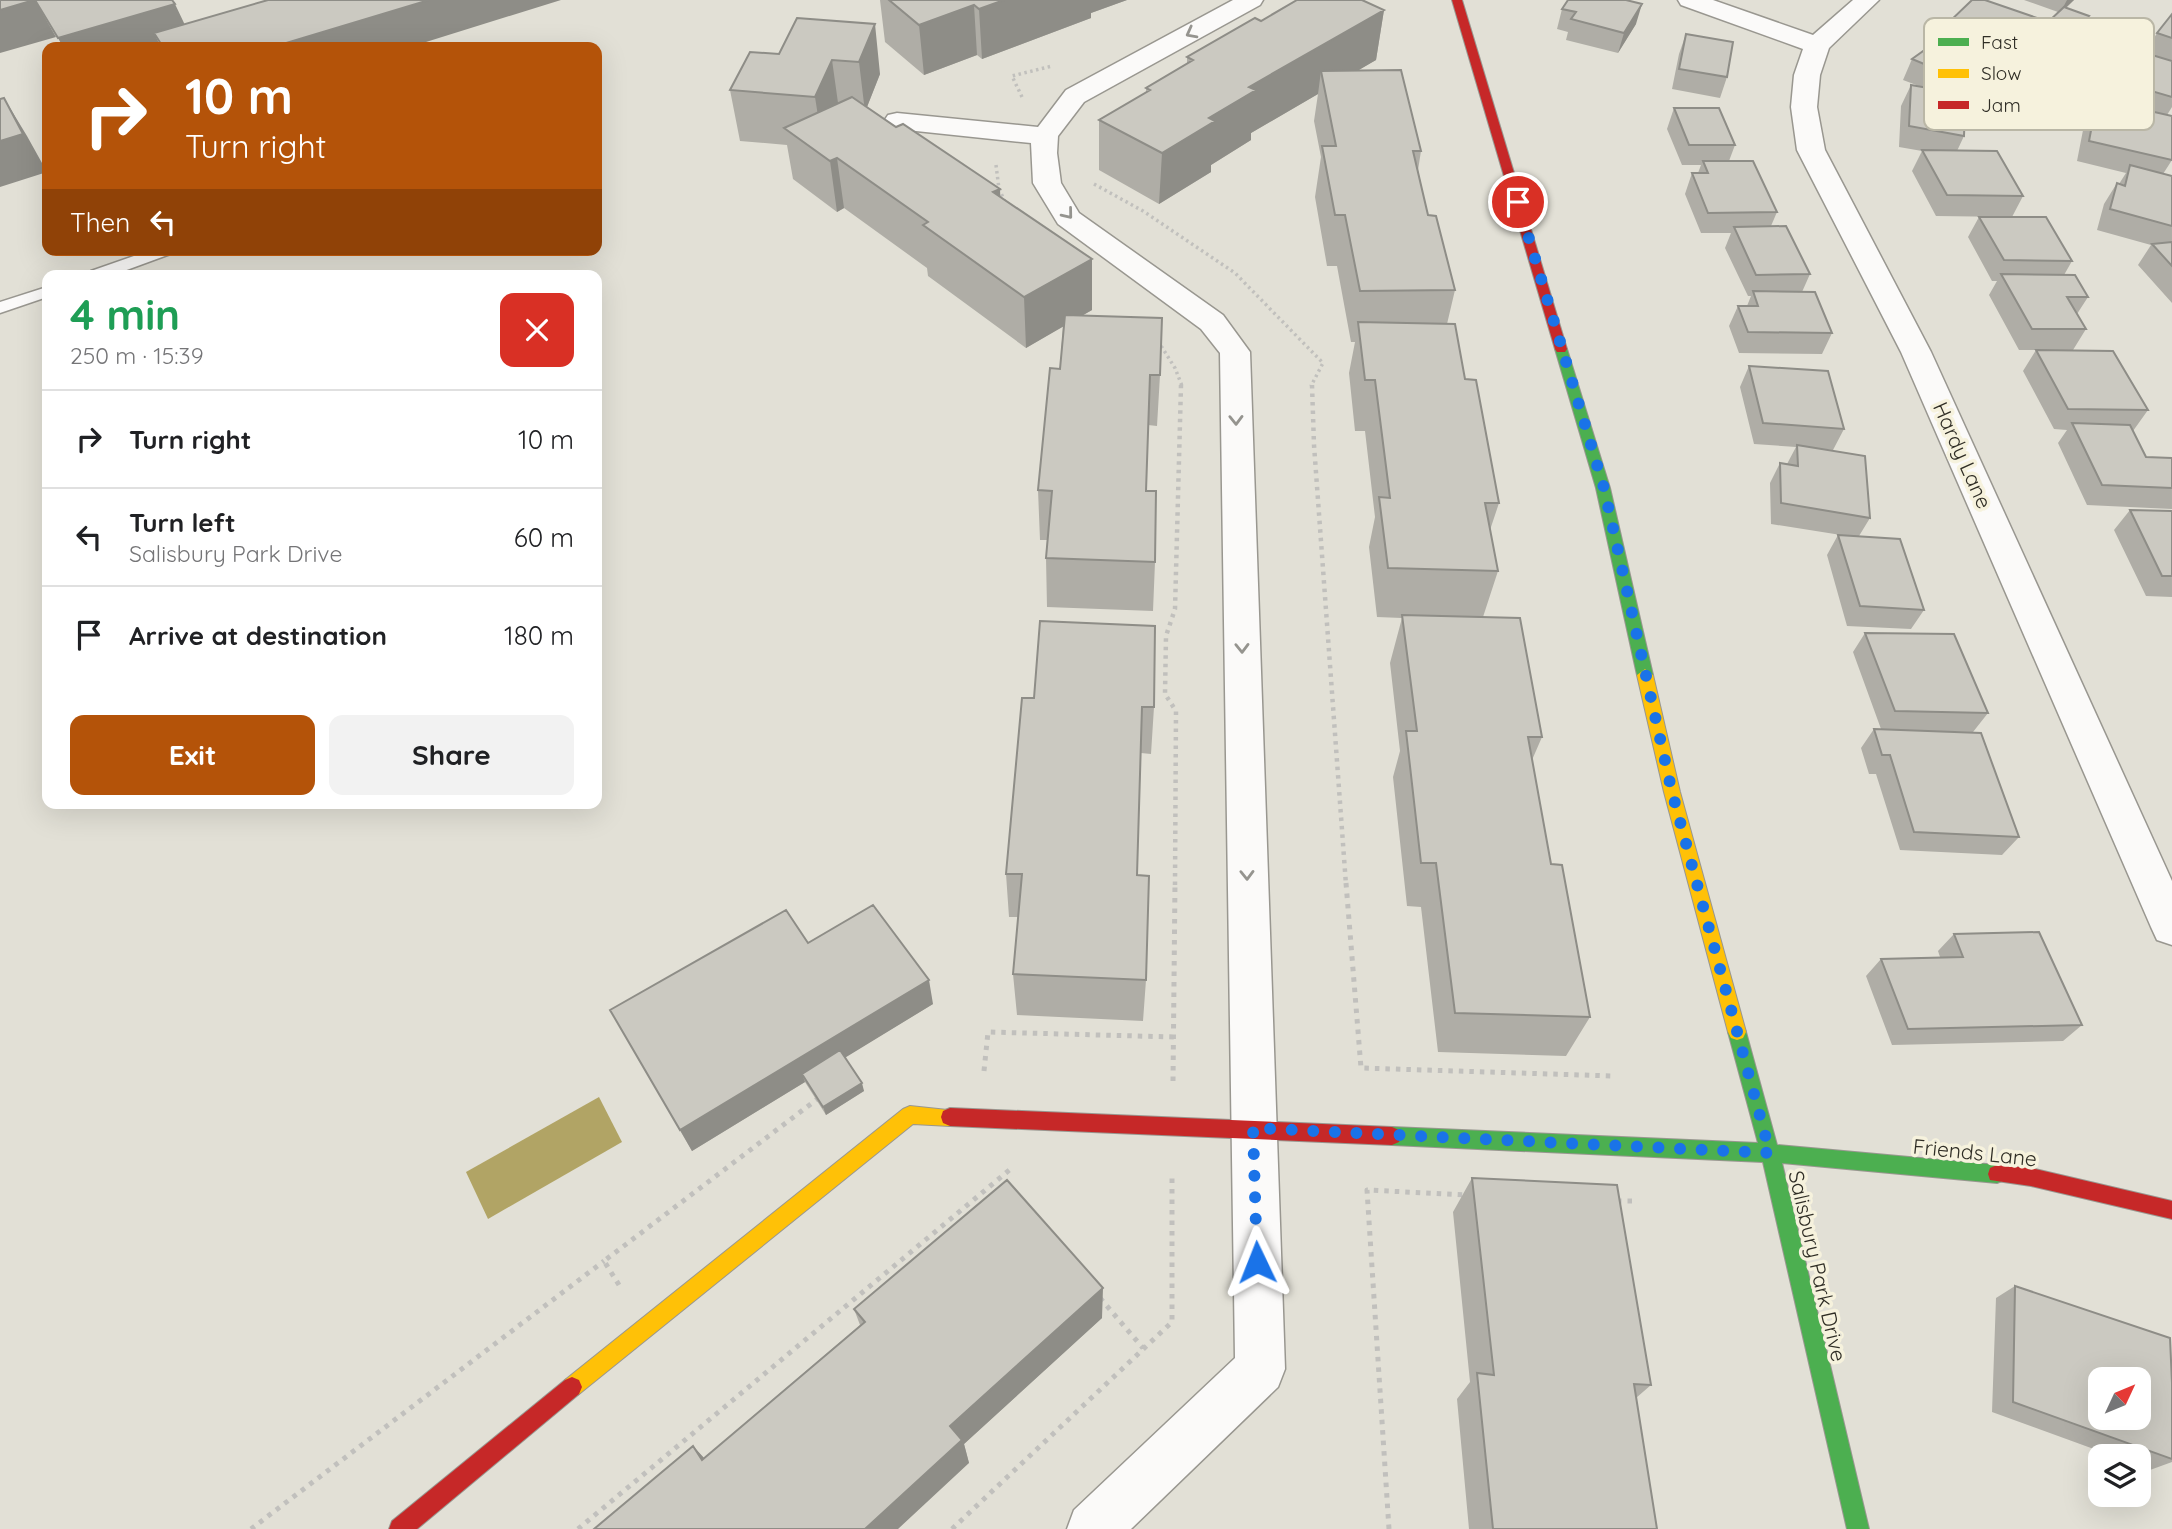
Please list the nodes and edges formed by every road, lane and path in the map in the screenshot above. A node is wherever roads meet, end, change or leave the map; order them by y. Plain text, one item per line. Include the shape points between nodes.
1 (1251, 0) edge
2 (1457, 0) edge
3 (1690, 0) edge
4 (1867, 0) edge
5 (1817, 45) junction
6 (1065, 62) dead end
7 (1011, 100) dead end
8 (897, 121) dead end
9 (1045, 135) junction
10 (996, 162) dead end
11 (1009, 211) edge
12 (150, 256) edge
13 (111, 270) edge
14 (42, 294) edge
15 (0, 308) edge
16 (1153, 334) edge
17 (2172, 927) edge
18 (1174, 1037) junction
19 (1361, 1069) dead end
20 (971, 1073) dead end
21 (1614, 1076) dead end
22 (828, 1091) edge
23 (1017, 1119) junction
24 (1171, 1125) junction
25 (1253, 1128) junction
26 (1770, 1153) junction
27 (1478, 1195) edge
28 (1612, 1201) edge
29 (1636, 1201) dead end
30 (2172, 1210) edge
31 (604, 1261) junction
32 (1098, 1296) edge
33 (646, 1326) junction
34 (1143, 1348) junction
35 (251, 1529) edge
36 (400, 1529) edge
37 (578, 1529) edge
38 (952, 1529) edge
39 (1093, 1529) edge
40 (1389, 1529) edge
41 (1857, 1529) edge

1 -> 9 street via 1075,96
2 - 26 main road, Salisbury Park Drive via 1604,488 1672,792
3 - 5 street
4 - 5 street
5 - 17 street, Hardy Lane via 1807,75 1804,107 1811,150 1916,352
6 - 7 path via 1012,76 1024,101
8 - 9 street
9 -> 25 street via 1047,183 1068,218 1212,322 1235,352
10 - 11 path via 999,189
12 - 13 lane
14 - 15 lane
16 - 18 path via 1182,387 1175,609 1166,636 1165,694 1177,711
18 - 20 path via 988,1032 984,1071
18 - 24 path
19 - 21 path
22 - 31 path
23 - 24 main road, Friends Lane
23 - 33 main road, Friends Lane via 910,1115
23 - 37 path via 1013,1169
24 - 25 main road, Friends Lane
24 - 34 path via 1172,1322
25 - 26 main road, Friends Lane
25 - 39 street via 1261,1369
26 - 30 main road, Friends Lane via 2031,1177
26 - 41 main road, Salisbury Park Drive
27 - 40 path via 1367,1190
28 - 29 path
31 - 33 path
31 - 35 path
32 - 34 path
33 - 36 main road, Friends Lane
34 - 38 path

